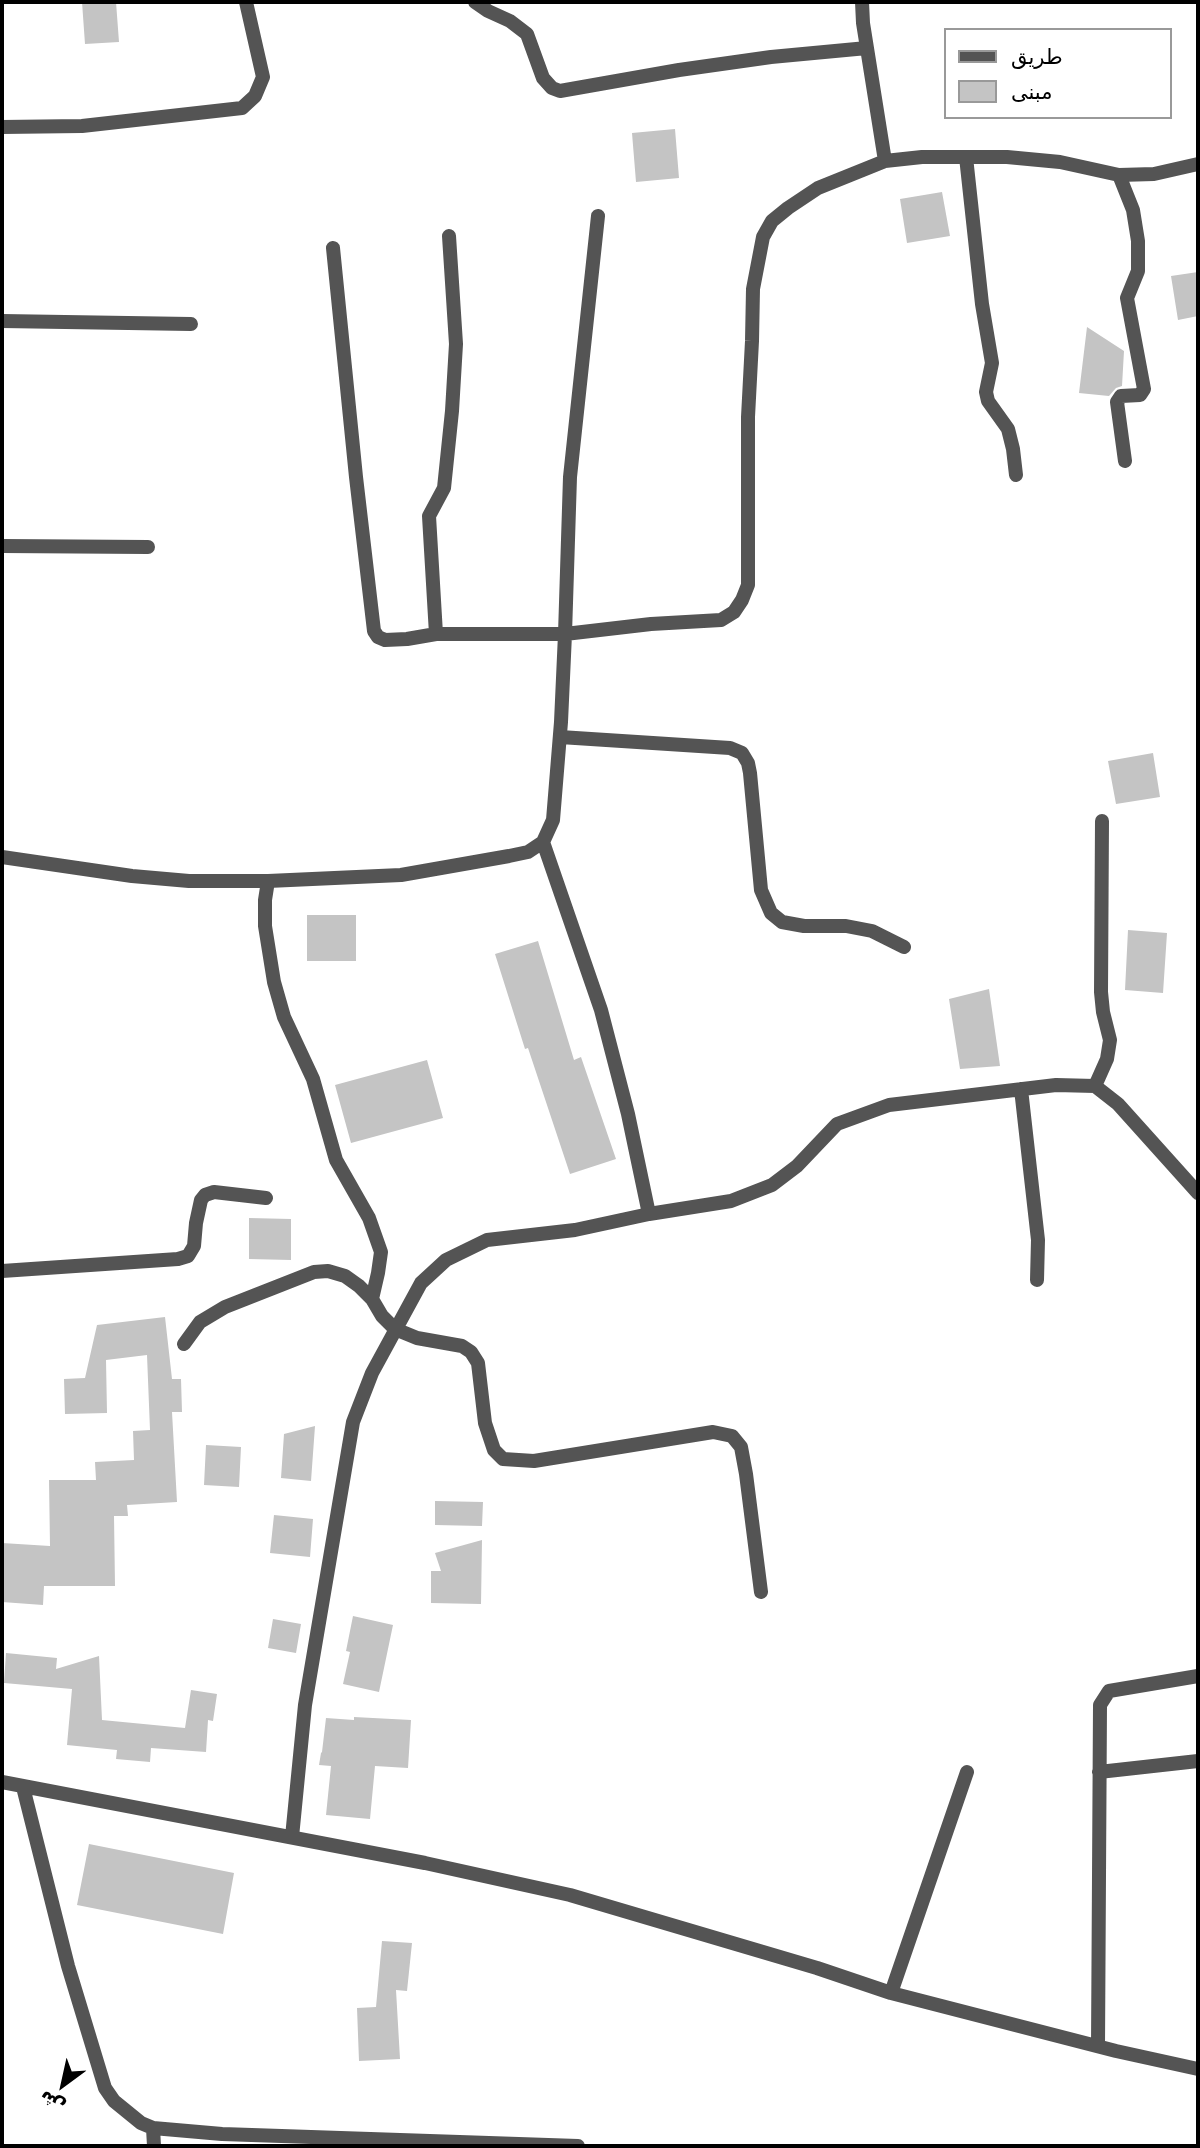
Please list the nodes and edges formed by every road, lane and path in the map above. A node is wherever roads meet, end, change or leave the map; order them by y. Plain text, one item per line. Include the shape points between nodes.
1 (247, 2) edge
2 (475, 2) edge
3 (862, 2) edge
4 (867, 48) junction
5 (2, 127) edge
6 (966, 157) junction
7 (885, 161) junction
8 (1198, 163) edge
9 (1119, 175) junction
10 (598, 216) dead end
11 (449, 236) dead end
12 (333, 248) dead end
13 (2, 321) edge
14 (191, 324) dead end
15 (1125, 461) dead end
16 (1016, 475) dead end
17 (2, 546) edge
18 (148, 547) dead end
19 (436, 634) junction
20 (565, 634) junction
21 (560, 737) junction
22 (1102, 821) dead end
23 (543, 842) junction
24 (2, 857) edge
25 (268, 881) junction
26 (904, 947) dead end
27 (1095, 1086) junction
28 (1021, 1089) junction
29 (1198, 1193) edge
30 (266, 1198) dead end
31 (649, 1214) junction
32 (2, 1271) edge
33 (1037, 1280) dead end
34 (372, 1299) junction
35 (395, 1329) junction
36 (184, 1344) dead end
37 (761, 1592) dead end
38 (1198, 1676) edge
39 (1198, 1761) edge
40 (967, 1772) dead end
41 (1099, 1772) junction
42 (2, 1782) edge
43 (23, 1787) junction
44 (292, 1838) junction
45 (891, 1993) junction
46 (1098, 2046) junction
47 (1198, 2069) edge
48 (153, 2128) junction
49 (154, 2146) edge
50 (578, 2146) edge

1 - 5 street via 263,77 242,108 82,126
2 - 4 street via 527,34 543,78 560,91 692,68
3 - 4 street
4 - 7 street
6 - 7 street
6 - 9 street via 1060,162
6 - 16 street via 992,363 986,392 1008,429
7 - 20 street via 818,188 772,221 763,237 753,289 748,585 743,600 722,620
8 - 9 street via 1154,174
9 - 15 street via 1133,210 1138,241 1138,271 1127,298 1144,389 1140,395 1121,396 1117,402
10 - 20 street via 570,477
11 - 19 street via 456,344 452,411 444,488 429,516
12 - 19 street via 374,631 385,639
13 - 14 street
17 - 18 street
19 - 20 street
20 - 21 street
21 - 23 street via 553,820
21 - 26 street via 730,748 742,753 750,773 761,890 771,913 782,922 872,932
22 - 27 street via 1101,992 1110,1040
23 - 25 street via 528,852 401,875
23 - 31 street via 601,1010
24 - 25 street via 132,876
25 - 34 street via 265,926 284,1017 313,1079 336,1160 369,1218 381,1252
27 - 28 street
27 - 29 street via 1118,1104
28 - 31 street via 888,1105 837,1124 772,1185 731,1201
28 - 33 street via 1037,1228
30 - 32 street via 205,1195 194,1246 188,1256 178,1259
31 - 35 street via 575,1230 486,1241 446,1260 421,1283
34 - 35 street
34 - 36 street via 345,1276 314,1272 225,1307 200,1322
35 - 37 street via 471,1352 478,1363 485,1423 494,1450 503,1459 534,1461 713,1432 732,1436 741,1447
35 - 44 street via 353,1422 305,1705
38 - 41 street via 1106,1693 1099,1712
39 - 41 street
40 - 45 street
41 - 46 street
42 - 43 street
43 - 44 street
43 - 48 street via 68,1966 105,2088 127,2113
44 - 45 street via 570,1895
45 - 46 street
46 - 47 street
48 - 49 street
48 - 50 street

